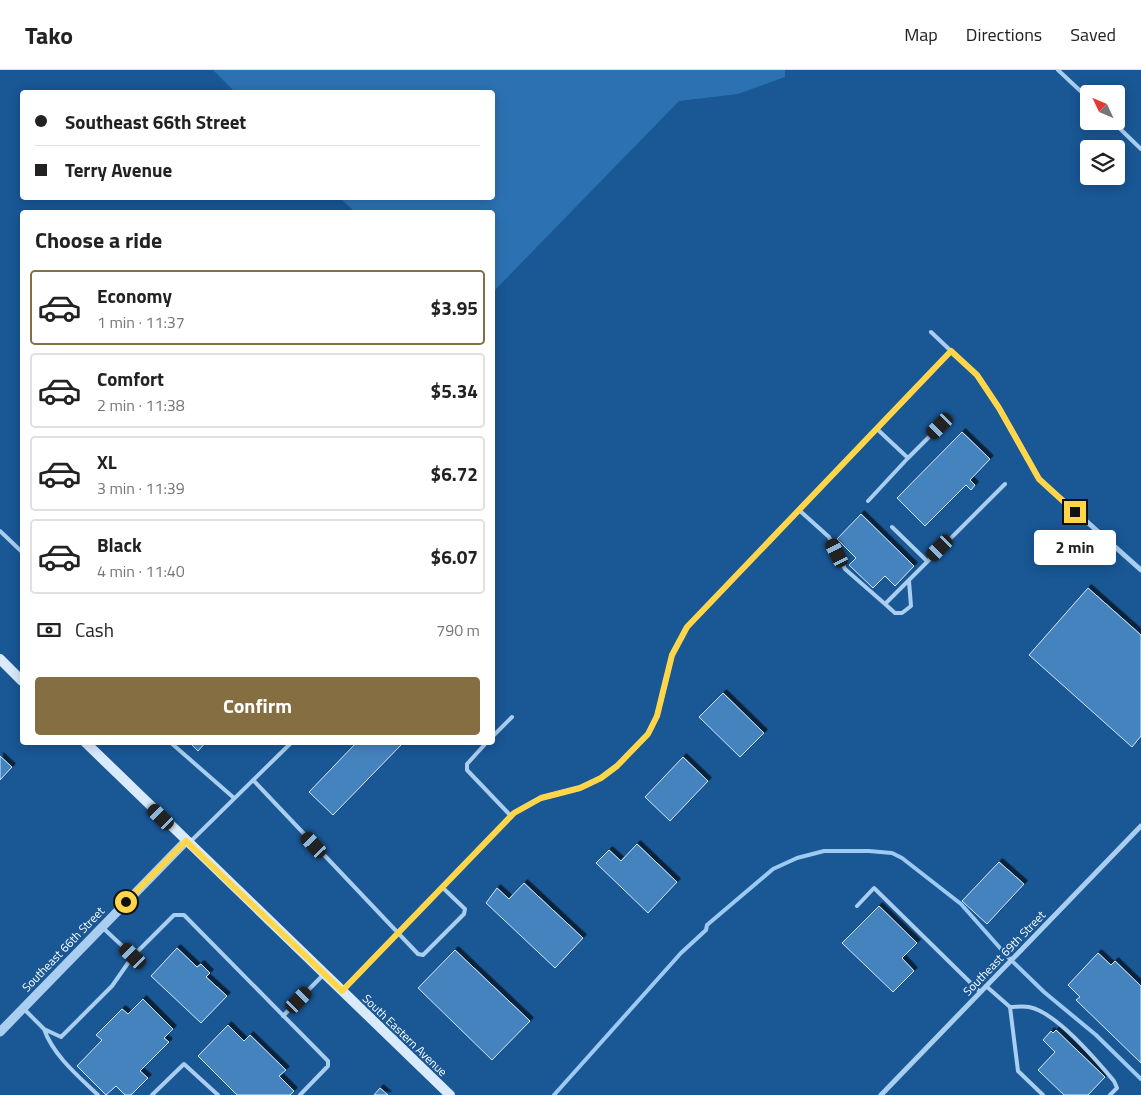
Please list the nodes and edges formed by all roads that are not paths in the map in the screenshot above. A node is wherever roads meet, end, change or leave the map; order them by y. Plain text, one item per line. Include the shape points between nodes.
1 (1058, 70) edge
2 (1080, 91) edge
3 (1121, 130) edge
4 (1141, 149) edge
5 (931, 332) dead end
6 (951, 351) junction
7 (940, 426) dead end
8 (877, 429) junction
9 (908, 458) junction
10 (1005, 484) dead end
11 (868, 502) dead end
12 (799, 510) junction
13 (892, 528) dead end
14 (0, 531) edge
15 (20, 550) edge
16 (927, 561) junction
17 (1141, 570) edge
18 (909, 581) junction
19 (885, 604) junction
20 (0, 658) edge
21 (20, 679) edge
22 (512, 717) dead end
23 (495, 734) edge
24 (88, 745) edge
25 (173, 745) edge
26 (289, 745) edge
27 (484, 745) edge
28 (254, 780) junction
29 (234, 798) junction
30 (511, 816) junction
31 (1141, 826) edge
32 (187, 842) junction
33 (442, 888) junction
34 (857, 906) dead end
35 (102, 927) junction
36 (398, 933) junction
37 (133, 956) junction
38 (324, 974) junction
39 (986, 986) junction
40 (342, 991) junction
41 (980, 992) junction
42 (1010, 1007) junction
43 (23, 1008) junction
44 (283, 1016) junction
45 (44, 1029) junction
46 (0, 1032) edge
47 (98, 1095) edge
48 (152, 1095) edge
49 (218, 1095) edge
50 (300, 1095) edge
51 (450, 1095) edge
52 (881, 1095) edge
53 (1043, 1095) edge
54 (1110, 1095) edge

1 - 2 lane
3 - 4 lane
5 - 6 lane
6 - 8 street
6 - 17 street via 977,375 1039,479
7 - 9 lane
8 - 9 lane
8 - 12 street
9 - 11 lane
10 - 16 lane
12 - 19 lane via 829,537 845,569
12 - 30 street via 687,627 672,655 657,716 648,734 601,778 580,788 541,798
13 - 16 lane
14 - 15 lane
16 - 18 lane
18 - 19 lane
18 - 19 lane via 910,606 902,613 895,613
20 - 21 main road
22 - 23 lane
24 - 32 main road, South Eastern Avenue
25 - 29 lane
26 - 28 lane
27 - 30 lane via 467,764 467,770
28 - 29 lane
28 - 36 lane
29 - 32 lane
30 - 33 street
31 - 39 street, Southeast 69th Street
32 - 35 street, Southeast 66th Street
32 - 38 main road, South Eastern Avenue
33 - 36 street
33 - 36 lane via 465,909 464,914 423,955 418,954
34 - 41 lane via 874,888
35 - 37 lane
35 - 43 street, Southeast 66th Street
36 - 40 street
37 - 44 lane via 174,916 184,915
37 - 45 lane via 112,986 61,1037
38 - 40 main road, South Eastern Avenue
38 - 44 lane
39 - 41 street, Southeast 69th Street
39 - 42 lane
40 - 51 main road, South Eastern Avenue
41 - 52 street, Southeast 69th Street
42 - 53 lane via 1018,1071
42 - 54 lane via 1030,1007 1061,1026 1114,1081 1117,1088
43 - 45 lane
43 - 46 street, Southeast 66th Street
44 - 50 lane via 328,1061 328,1066
45 - 47 lane via 48,1040 72,1071
48 - 49 lane via 184,1064

